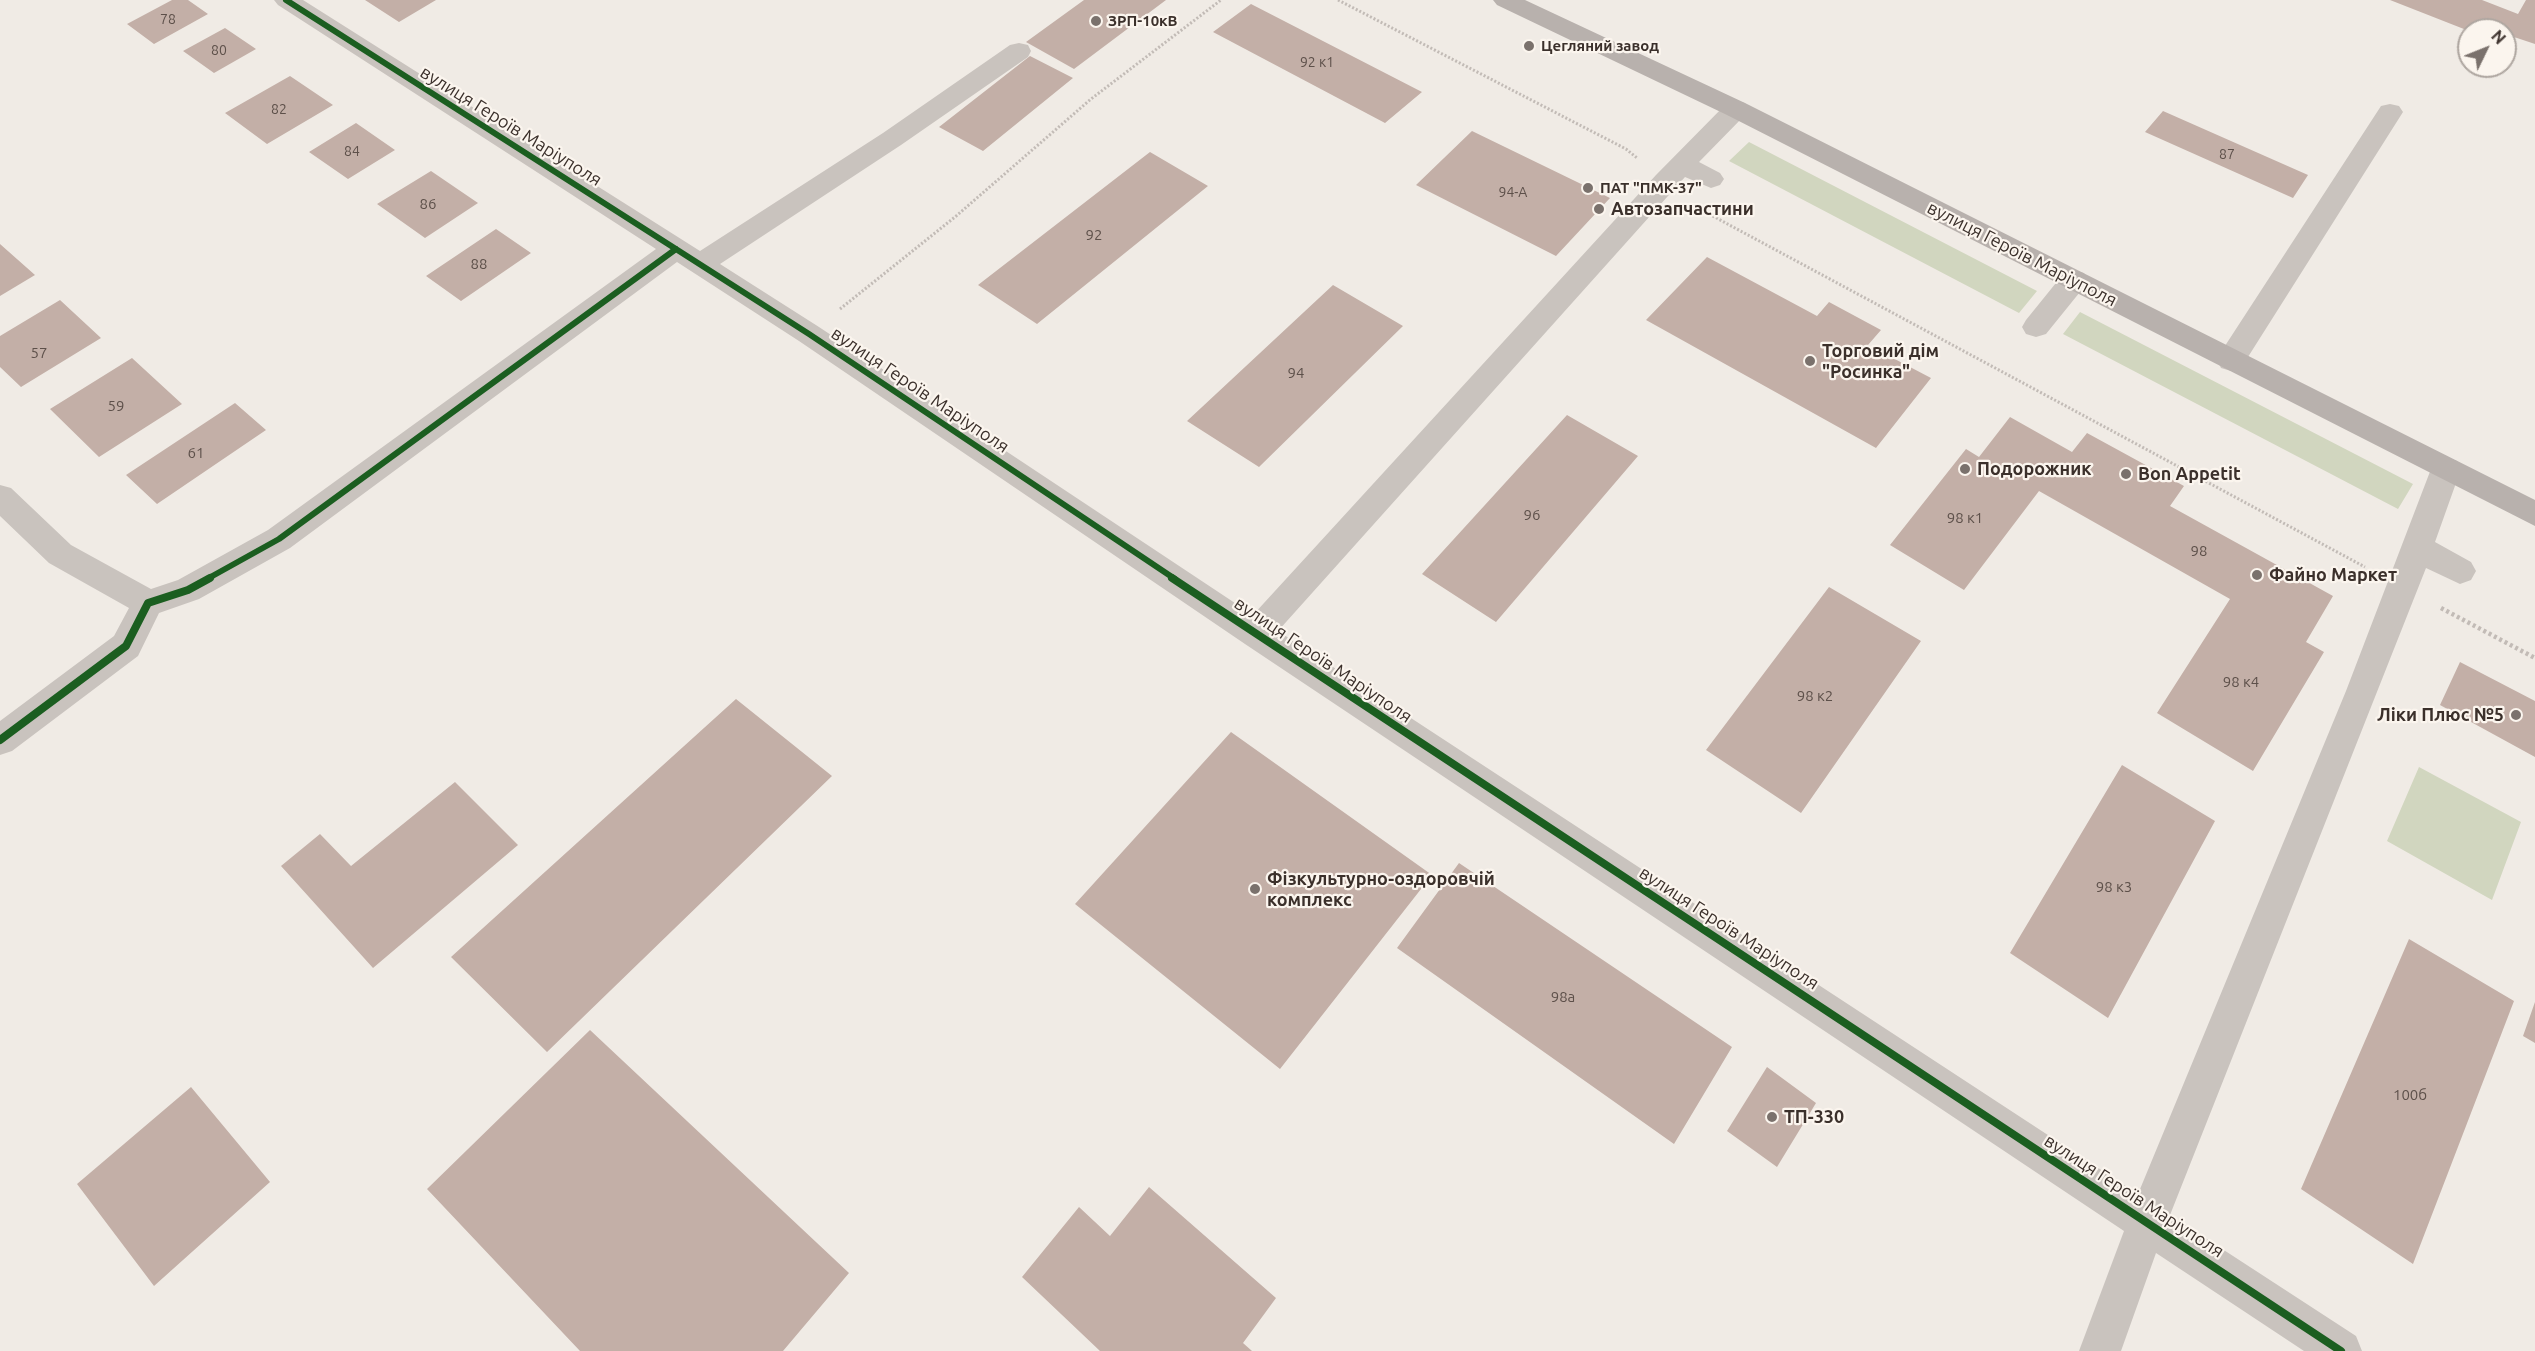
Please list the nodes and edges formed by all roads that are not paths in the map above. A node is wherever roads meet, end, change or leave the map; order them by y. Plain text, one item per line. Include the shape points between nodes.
1 (285, 0) edge
2 (1505, 0) edge
3 (1018, 51) dead end
4 (1736, 109) junction
5 (2390, 112) dead end
6 (1673, 172) junction
7 (1711, 179) dead end
8 (689, 257) junction
9 (2074, 280) junction
10 (2036, 327) dead end
11 (2231, 360) junction
12 (2446, 469) junction
13 (0, 497) edge
14 (2535, 514) edge
15 (2418, 548) junction
16 (2460, 571) dead end
17 (148, 603) junction
18 (1257, 634) junction
19 (0, 740) edge
20 (2145, 1222) junction
21 (2100, 1351) edge
22 (2341, 1351) edge

1 - 8 street, вулиця Героїв Маріуполя
2 - 4 main road, вулиця Героїв Маріуполя
3 - 8 street via 892,139 752,228
4 - 6 street
4 - 9 main road, вулиця Героїв Маріуполя
5 - 11 street
6 - 7 street
6 - 18 street
8 - 17 street via 279,539 188,590
8 - 18 street, вулиця Героїв Маріуполя
9 - 10 street
9 - 11 main road, вулиця Героїв Маріуполя
11 - 12 main road, вулиця Героїв Маріуполя
12 - 14 main road, вулиця Героїв Маріуполя
12 - 15 street
13 - 17 street via 60,554
15 - 16 street
15 - 20 street
17 - 19 street via 126,646
18 - 20 street, вулиця Героїв Маріуполя
20 - 21 street
20 - 22 street, вулиця Героїв Маріуполя

